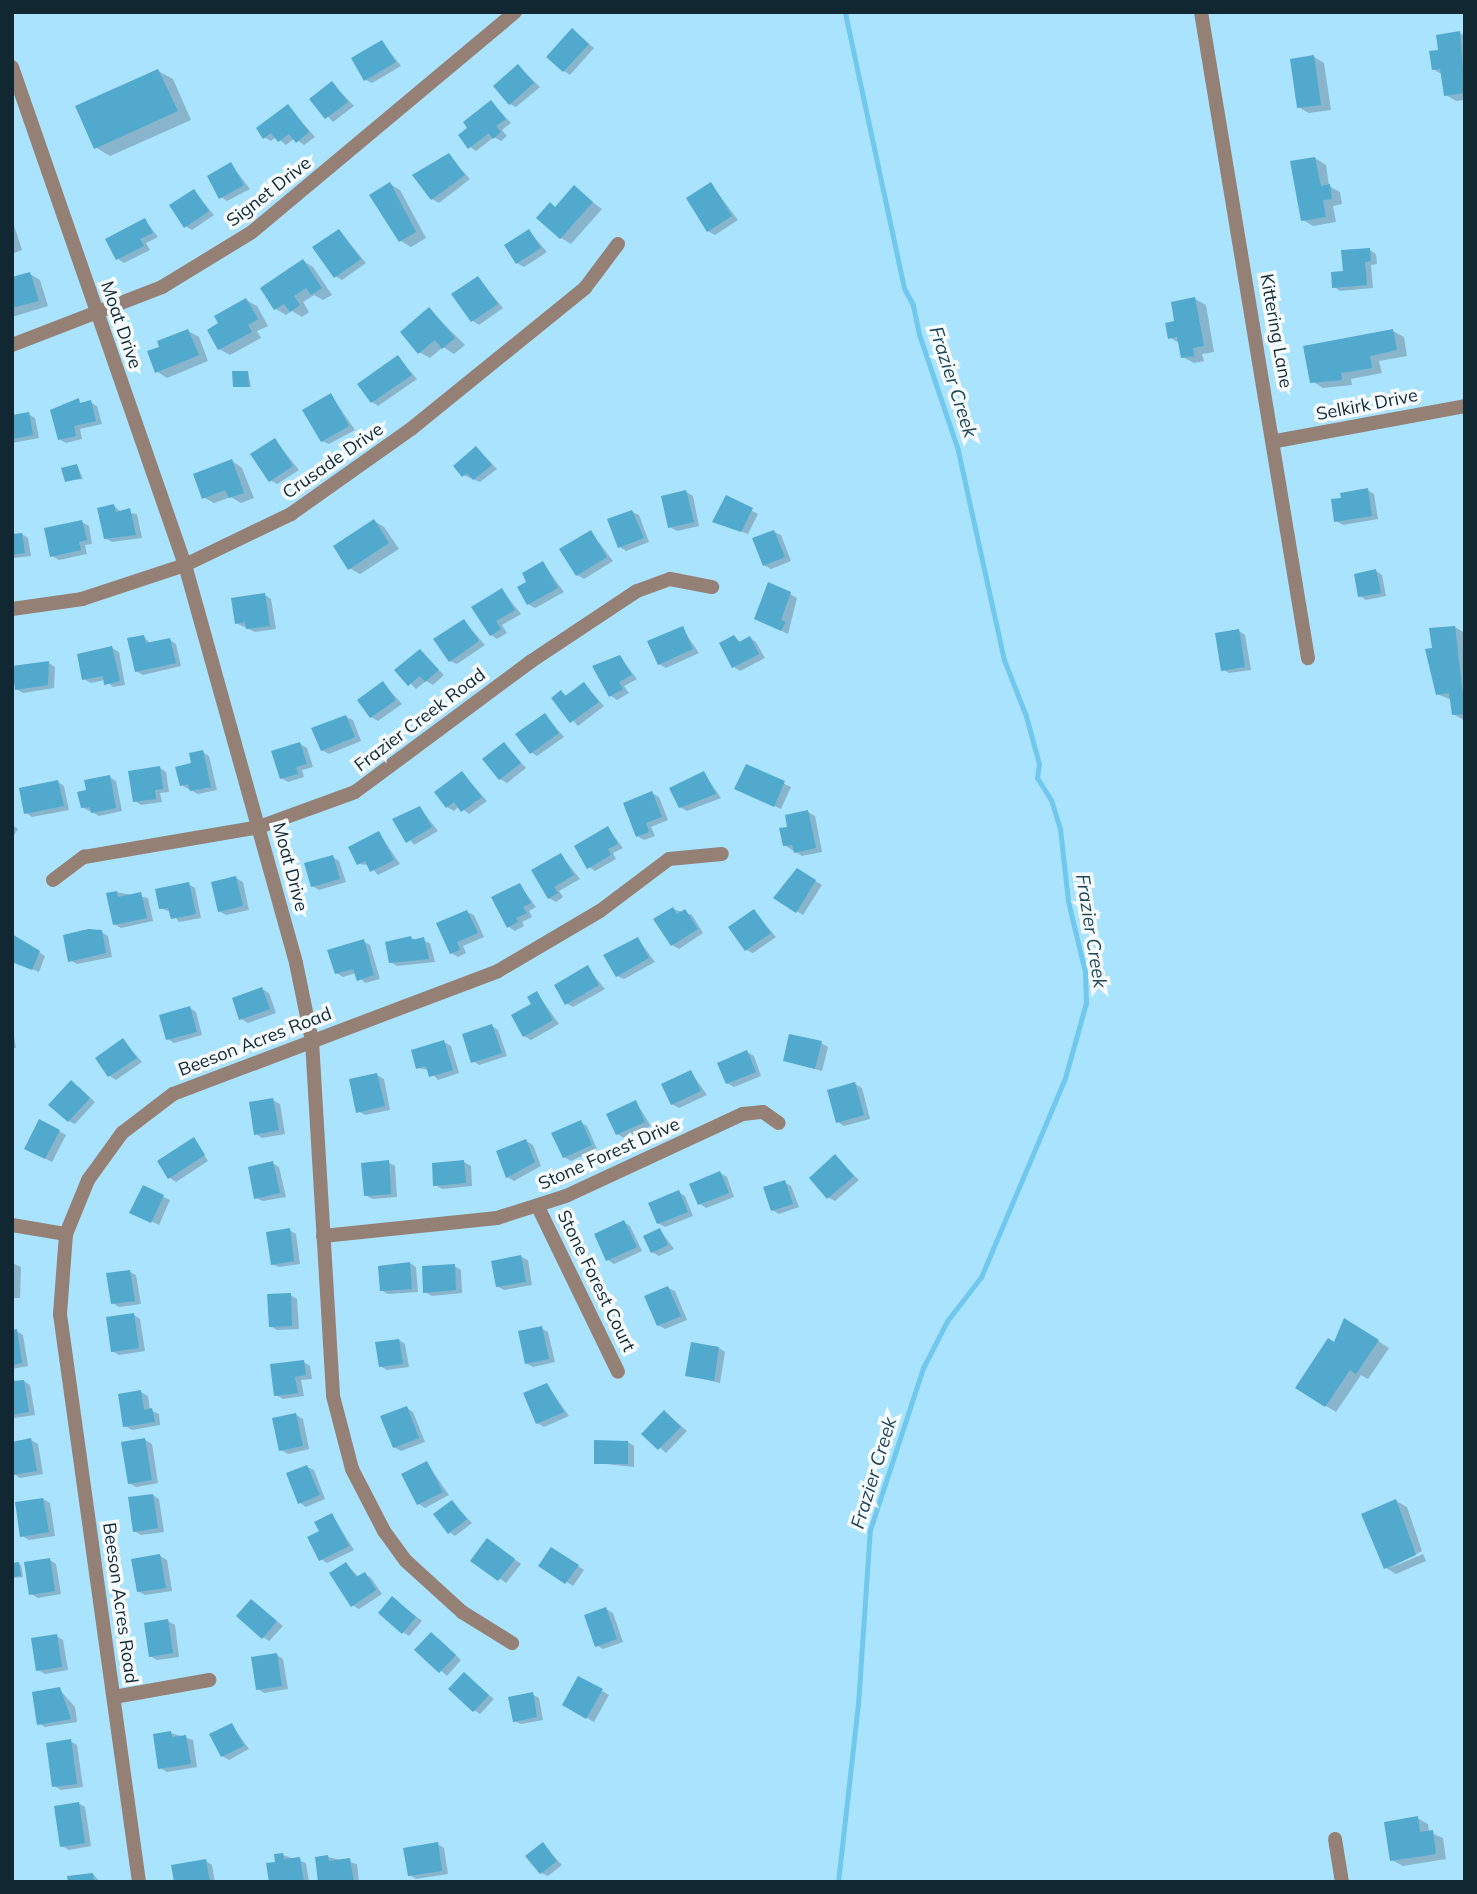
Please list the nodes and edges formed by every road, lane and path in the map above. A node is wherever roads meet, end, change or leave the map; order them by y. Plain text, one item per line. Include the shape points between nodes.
1 (515, 12) edge
2 (1201, 12) edge
3 (12, 67) edge
4 (618, 244) dead end
5 (96, 313) junction
6 (12, 345) edge
7 (1465, 406) edge
8 (1276, 441) junction
9 (185, 565) junction
10 (712, 587) dead end
11 (12, 609) edge
12 (1308, 658) dead end
13 (260, 827) junction
14 (722, 854) dead end
15 (53, 880) dead end
16 (312, 1041) junction
17 (779, 1123) dead end
18 (538, 1207) junction
19 (12, 1225) edge
20 (66, 1234) junction
21 (323, 1236) junction
22 (618, 1372) dead end
23 (512, 1643) dead end
24 (209, 1681) dead end
25 (114, 1697) junction
26 (1335, 1839) dead end
27 (139, 1882) edge
28 (1342, 1882) edge

1 - 5 street, Signet Drive via 252,232 162,287
2 - 8 street, Kittering Lane
3 - 5 street, Moat Drive
4 - 9 street, Crusade Drive via 586,288 411,429 291,514
5 - 6 street, Signet Drive
5 - 9 street, Moat Drive
7 - 8 street, Selkirk Drive
8 - 12 street, Kittering Lane
9 - 11 street, Crusade Drive via 82,598
9 - 13 street, Moat Drive
10 - 13 street, Frazier Creek Road via 670,579 638,592 530,662 355,793
13 - 15 street, Frazier Creek Road via 84,857
13 - 16 street, Moat Drive
14 - 16 street, Beeson Acres Road via 669,859 589,918 498,971
16 - 20 street, Beeson Acres Road via 200,1080 148,1110 104,1155
16 - 21 street, Moat Drive
17 - 18 street, Stone Forest Drive via 763,1112 743,1114
18 - 21 street, Stone Forest Drive via 451,1225
18 - 22 street, Stone Forest Court
19 - 20 street
20 - 25 street, Beeson Acres Road via 60,1314
21 - 23 street, Moat Drive via 334,1396 340,1433 365,1499 406,1561 433,1588
24 - 25 street
25 - 27 street, Beeson Acres Road
26 - 28 street

